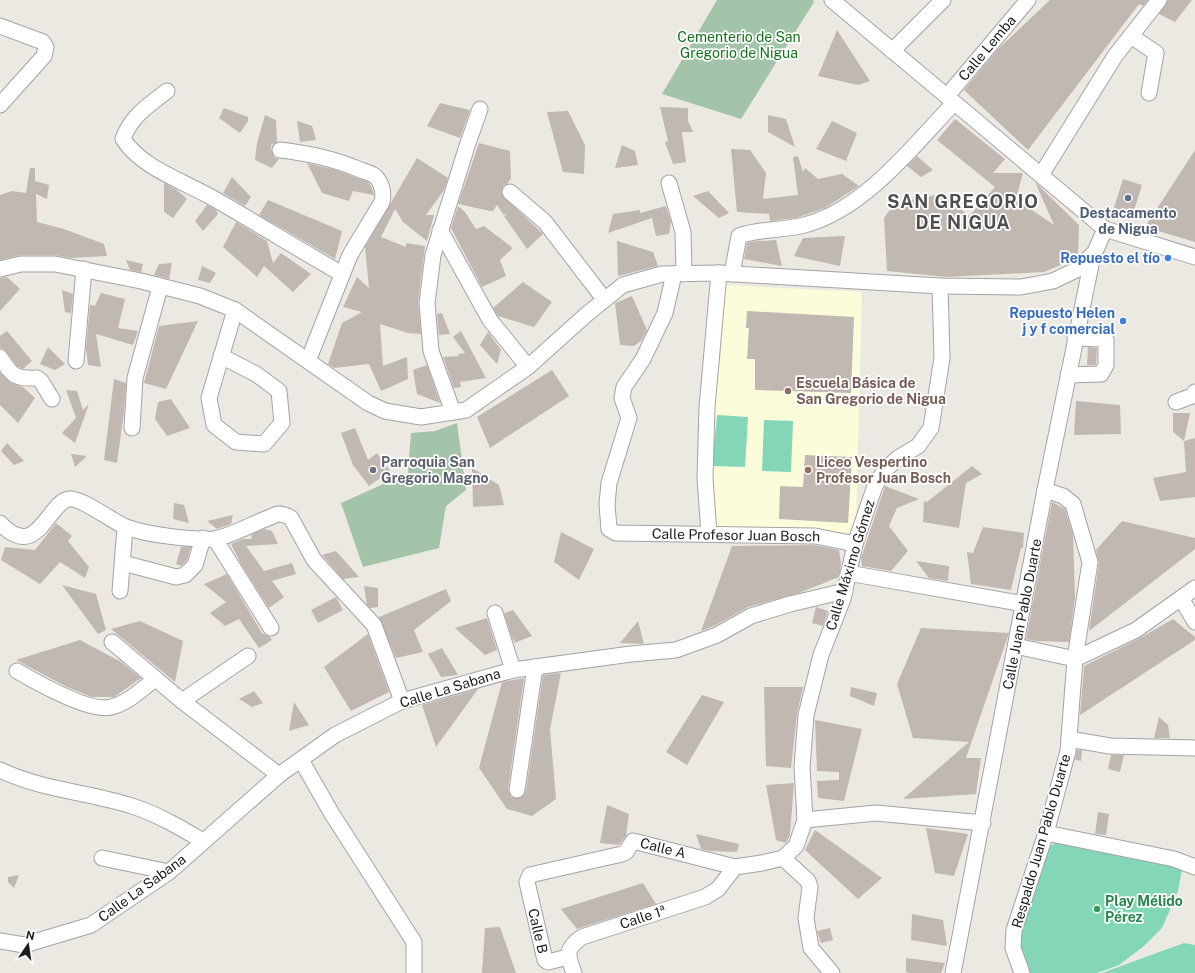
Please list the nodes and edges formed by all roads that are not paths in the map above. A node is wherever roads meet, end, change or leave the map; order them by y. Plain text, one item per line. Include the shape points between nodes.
1 (832, 0) edge
2 (943, 0) edge
3 (1028, 0) edge
4 (1159, 0) edge
5 (0, 26) edge
6 (1131, 36) junction
7 (892, 51) junction
8 (167, 91) dead end
9 (1149, 93) dead end
10 (950, 100) junction
11 (0, 105) edge
12 (480, 109) dead end
13 (280, 150) dead end
14 (1041, 175) junction
15 (669, 183) dead end
16 (510, 192) dead end
17 (1105, 229) junction
18 (440, 230) junction
19 (1093, 254) junction
20 (1195, 257) edge
21 (0, 269) edge
22 (84, 269) junction
23 (342, 274) junction
24 (679, 274) junction
25 (726, 274) junction
26 (940, 286) junction
27 (160, 287) junction
28 (604, 299) junction
29 (235, 310) junction
30 (1075, 338) junction
31 (221, 356) junction
32 (0, 357) edge
33 (76, 361) dead end
34 (308, 361) junction
35 (528, 367) junction
36 (1068, 375) junction
37 (1195, 392) edge
38 (52, 399) dead end
39 (1176, 402) dead end
40 (453, 412) junction
41 (132, 428) dead end
42 (1045, 490) junction
43 (0, 523) edge
44 (125, 527) junction
45 (709, 534) junction
46 (209, 539) junction
47 (855, 544) junction
48 (123, 563) junction
49 (848, 573) junction
50 (1195, 588) edge
51 (120, 591) dead end
52 (844, 591) junction
53 (1181, 598) junction
54 (1024, 604) junction
55 (495, 613) dead end
56 (1195, 622) edge
57 (271, 628) dead end
58 (112, 642) dead end
59 (1016, 646) junction
60 (248, 656) dead end
61 (1075, 659) junction
62 (535, 667) junction
63 (513, 670) junction
64 (17, 671) dead end
65 (155, 679) junction
66 (182, 701) junction
67 (402, 701) junction
68 (1069, 739) junction
69 (1195, 748) edge
70 (301, 760) junction
71 (0, 770) edge
72 (279, 775) junction
73 (517, 790) dead end
74 (805, 820) junction
75 (983, 823) junction
76 (1046, 833) junction
77 (203, 841) junction
78 (102, 858) dead end
79 (783, 858) junction
80 (735, 867) junction
81 (1195, 867) edge
82 (169, 872) junction
83 (528, 878) joint
84 (0, 941) edge
85 (568, 957) junction
86 (414, 973) edge
87 (574, 973) edge
88 (832, 973) edge
89 (953, 973) edge
90 (1022, 973) edge

1 - 7 street
2 - 7 street
3 - 10 street, Calle Lemba
4 - 6 street
5 - 11 street via 43,42 46,48 44,56
6 - 9 street via 1156,53
6 - 14 street via 1115,56
7 - 10 street
8 - 23 street via 136,116 127,128 123,139 128,145 142,159
10 - 14 street
10 - 25 street, Calle Lemba via 868,192 808,224 739,236
12 - 18 street
13 - 23 street via 334,159 374,176 381,185 382,202 357,242
14 - 17 street
15 - 24 street via 683,232
16 - 28 street via 545,222
17 - 19 street
17 - 20 street
18 - 35 street via 490,320
18 - 40 street via 433,255 427,303 428,328 433,357
19 - 26 street via 1076,270 1053,281 1021,287
19 - 30 street, Calle Juan Pablo Duarte
21 - 22 street via 21,264 55,264
22 - 27 street
22 - 33 street
23 - 34 street
24 - 25 street
24 - 28 street via 662,274 623,285
24 - 45 street, Calle Profesor Juan Bosch via 665,314 643,359 624,387 622,398 629,418 608,483 607,504 610,529 616,533
25 - 26 street
25 - 45 street via 707,407 705,478
26 - 47 street, Calle Máximo Gómez via 942,358 931,428 918,446 898,458 884,471 875,486
27 - 29 street via 200,296
27 - 41 street via 135,378
28 - 35 street
29 - 31 street
29 - 34 street
30 - 36 street, Calle Juan Pablo Duarte
30 - 36 street via 1106,340 1106,365 1100,374
31 - 31 street via 209,398 214,425 236,442 264,444 282,423 278,391 256,374
32 - 38 street via 16,377 37,378 41,381
34 - 40 street via 353,393 385,411 421,417
35 - 40 street via 466,410
36 - 42 street, Calle Juan Pablo Duarte
37 - 39 street via 1192,396
42 - 54 street, Calle Juan Pablo Duarte
42 - 61 street, Respaldo Juan Pablo Duarte via 1063,496 1073,504 1090,562
43 - 44 street via 16,535 28,536 38,530 64,501 71,499 80,501
44 - 46 street via 157,535
44 - 48 street
45 - 47 street, Calle Profesor Juan Bosch via 816,536
46 - 48 street via 195,565 185,575 176,577
46 - 57 street
46 - 67 street via 279,514 291,518 314,560 374,625
47 - 49 street, Calle Máximo Gómez
48 - 51 street
49 - 52 street, Calle Máximo Gómez
49 - 54 street
50 - 53 street
52 - 62 street, Calle La Sabana via 751,616 717,635 676,650
52 - 74 street, Calle Máximo Gómez via 821,655 806,715 802,767
53 - 56 street
53 - 61 street via 1136,630
54 - 59 street, Calle Juan Pablo Duarte
55 - 63 street
58 - 65 street
59 - 61 street
59 - 75 street, Calle Juan Pablo Duarte
60 - 66 street
61 - 68 street, Respaldo Juan Pablo Duarte
62 - 63 street, Calle La Sabana
62 - 73 street
63 - 67 street, Calle La Sabana
64 - 65 street via 50,690 105,708 121,703
65 - 66 street
66 - 72 street
67 - 70 street, Calle La Sabana via 335,735
68 - 69 street via 1110,746
68 - 76 street, Respaldo Juan Pablo Duarte
70 - 72 street, Calle La Sabana
70 - 86 street via 332,814 414,942
71 - 77 street via 20,780 132,806 174,824
72 - 77 street, Calle La Sabana
74 - 75 street via 876,813
74 - 79 street, Calle Máximo Gómez via 796,846
75 - 89 street, Calle Juan Pablo Duarte
76 - 81 street via 1174,858
76 - 90 street, Respaldo Juan Pablo Duarte via 1014,930 1013,948
77 - 82 street, Calle La Sabana
78 - 82 street
79 - 80 street
79 - 88 street via 808,881 810,887 806,918 811,948
80 - 83 street, Calle A via 633,841 622,854 530,875
80 - 85 street, Calle 1ª via 718,889 706,897 582,937 571,944
82 - 84 street, Calle La Sabana via 91,925 24,945
83 - 85 street, Calle B via 545,960 548,962
85 - 87 street

